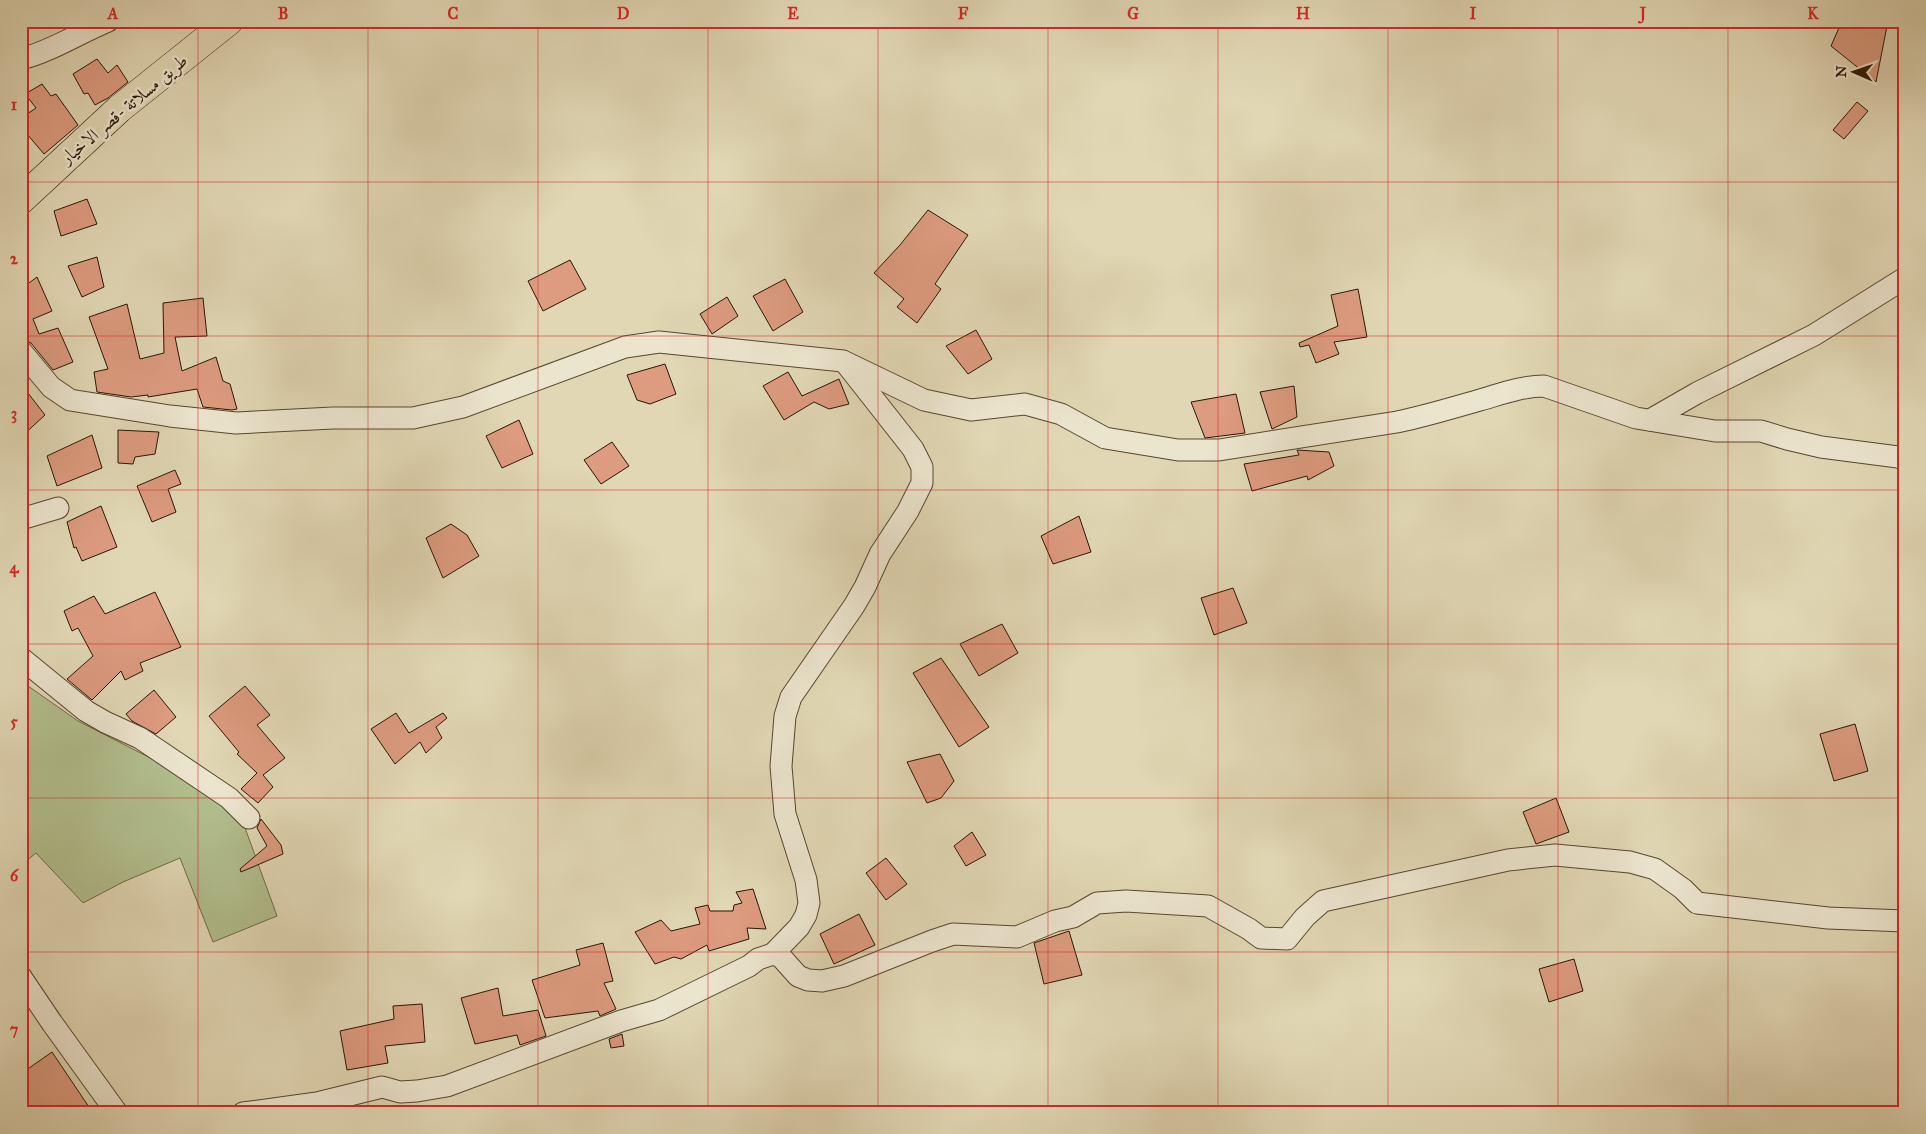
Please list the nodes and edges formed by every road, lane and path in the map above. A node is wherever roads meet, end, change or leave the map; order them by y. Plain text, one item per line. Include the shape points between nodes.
1 (108, 21) edge
2 (229, 21) edge
3 (21, 59) edge
4 (24, 195) edge
5 (1905, 278) edge
6 (21, 351) edge
7 (843, 361) junction
8 (1650, 420) junction
9 (1905, 460) edge
10 (58, 508) dead end
11 (21, 520) edge
12 (21, 658) edge
13 (248, 818) dead end
14 (1905, 922) edge
15 (773, 954) junction
16 (21, 977) edge
17 (117, 1113) edge
18 (243, 1113) edge

1 - 3 street via 48,50
2 - 4 main road, طريق مسلاتة -قصر الاخيار via 119,109
5 - 8 street via 1814,335
6 - 7 street via 50,387 70,400 236,423 413,418 463,406 625,348 659,342
7 - 8 street via 924,400 971,410 1025,404 1061,414 1105,438 1178,450 1219,450 1397,422 1533,386 1544,386
7 - 15 street via 913,449 922,467 922,483 880,554 866,587 791,697 785,716 781,766 785,814 806,880 809,903 799,926
8 - 9 street via 1715,431 1761,431 1821,447
10 - 11 street
12 - 13 street via 86,711 140,738 229,798
14 - 15 street via 1828,918 1697,903 1656,869 1630,862 1554,855 1508,860 1323,901 1287,939 1261,938 1208,906 1126,901 1097,903 1073,917 1017,937 953,934 844,976 822,980 798,976 781,957
15 - 18 street via 659,1010 447,1086 400,1092 382,1087 318,1103
16 - 17 street

